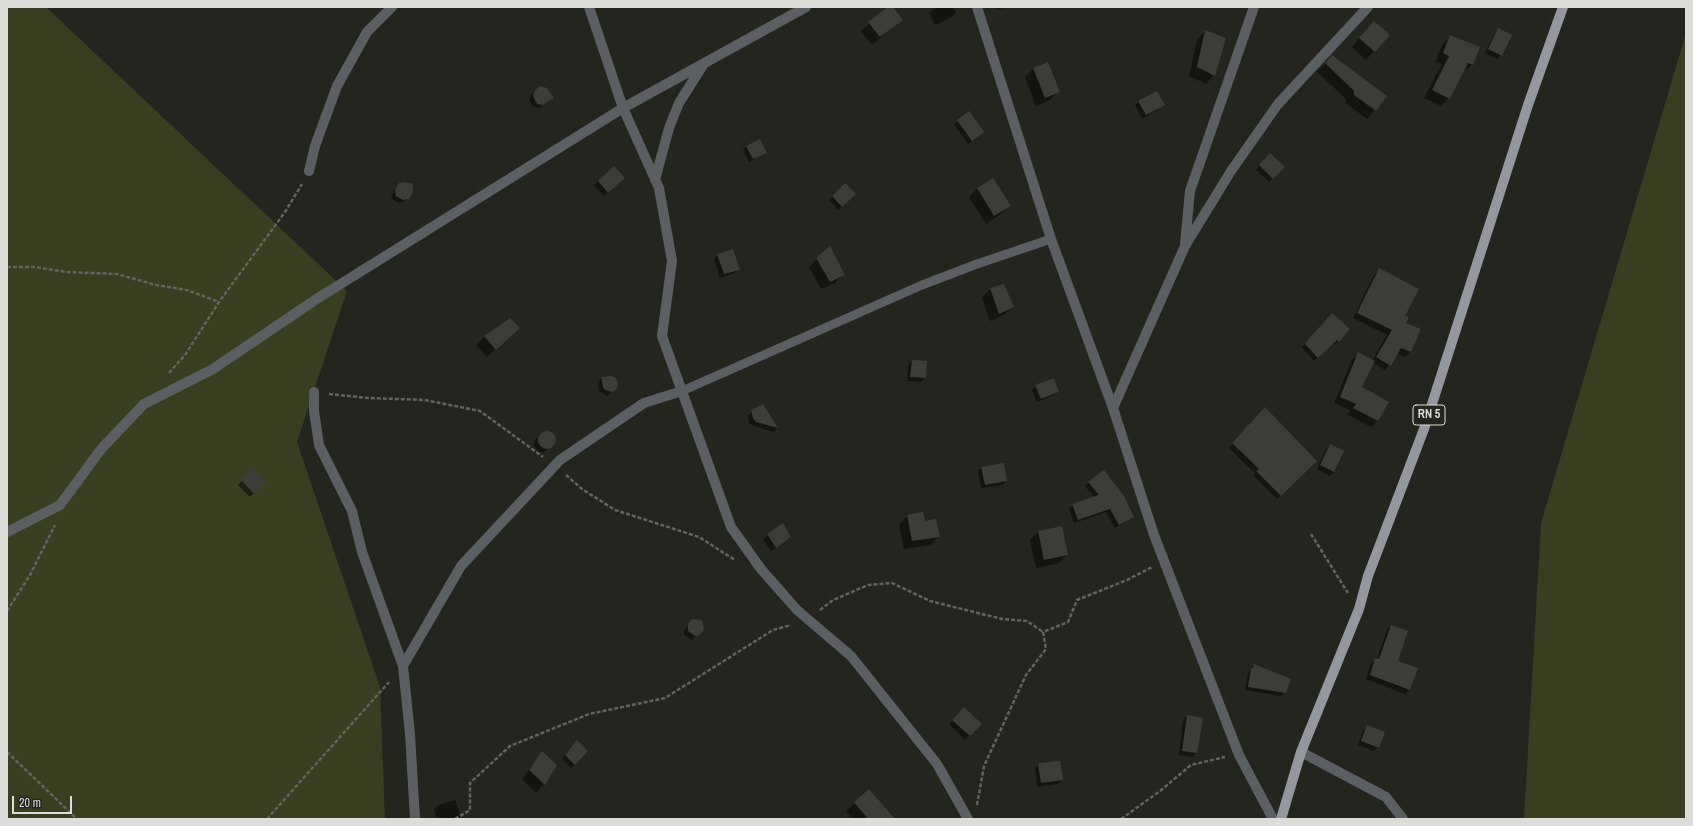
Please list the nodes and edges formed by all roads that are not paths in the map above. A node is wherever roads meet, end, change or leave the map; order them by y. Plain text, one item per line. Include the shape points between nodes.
1 (392, 7) edge
2 (589, 7) edge
3 (806, 7) edge
4 (977, 7) edge
5 (1254, 7) edge
6 (1368, 7) edge
7 (1564, 7) edge
8 (704, 64) junction
9 (623, 108) junction
10 (309, 171) road end
11 (655, 180) junction
12 (1051, 239) junction
13 (1185, 246) junction
14 (682, 391) junction
15 (314, 392) road end
16 (1113, 408) junction
17 (7, 532) edge
18 (403, 666) junction
19 (1301, 752) junction
20 (415, 819) edge
21 (968, 819) edge
22 (1273, 819) edge
23 (1281, 819) edge
24 (1403, 819) edge

1 - 10 street via 367,32 337,86 314,146
2 - 9 street
3 - 8 street
4 - 12 street
5 - 13 street via 1190,191
6 - 13 street via 1278,104 1231,170
7 - 19 main road, RN 5 via 1528,105 1424,429 1368,576 1359,609
8 - 9 street
8 - 11 street via 679,103 669,128
9 - 11 street
9 - 17 street via 315,300 213,369 144,404 102,448 60,504
11 - 14 street via 659,188 672,261 662,336
12 - 14 lane via 922,285
12 - 16 street
13 - 16 street
14 - 18 street via 644,403 554,465 461,566
14 - 21 street via 731,527 761,569 797,610 851,656 937,764
15 - 18 street via 319,446 352,511 362,552
16 - 22 street via 1154,536 1239,755
18 - 20 street
19 - 23 main road, RN 5
19 - 24 street via 1386,797

